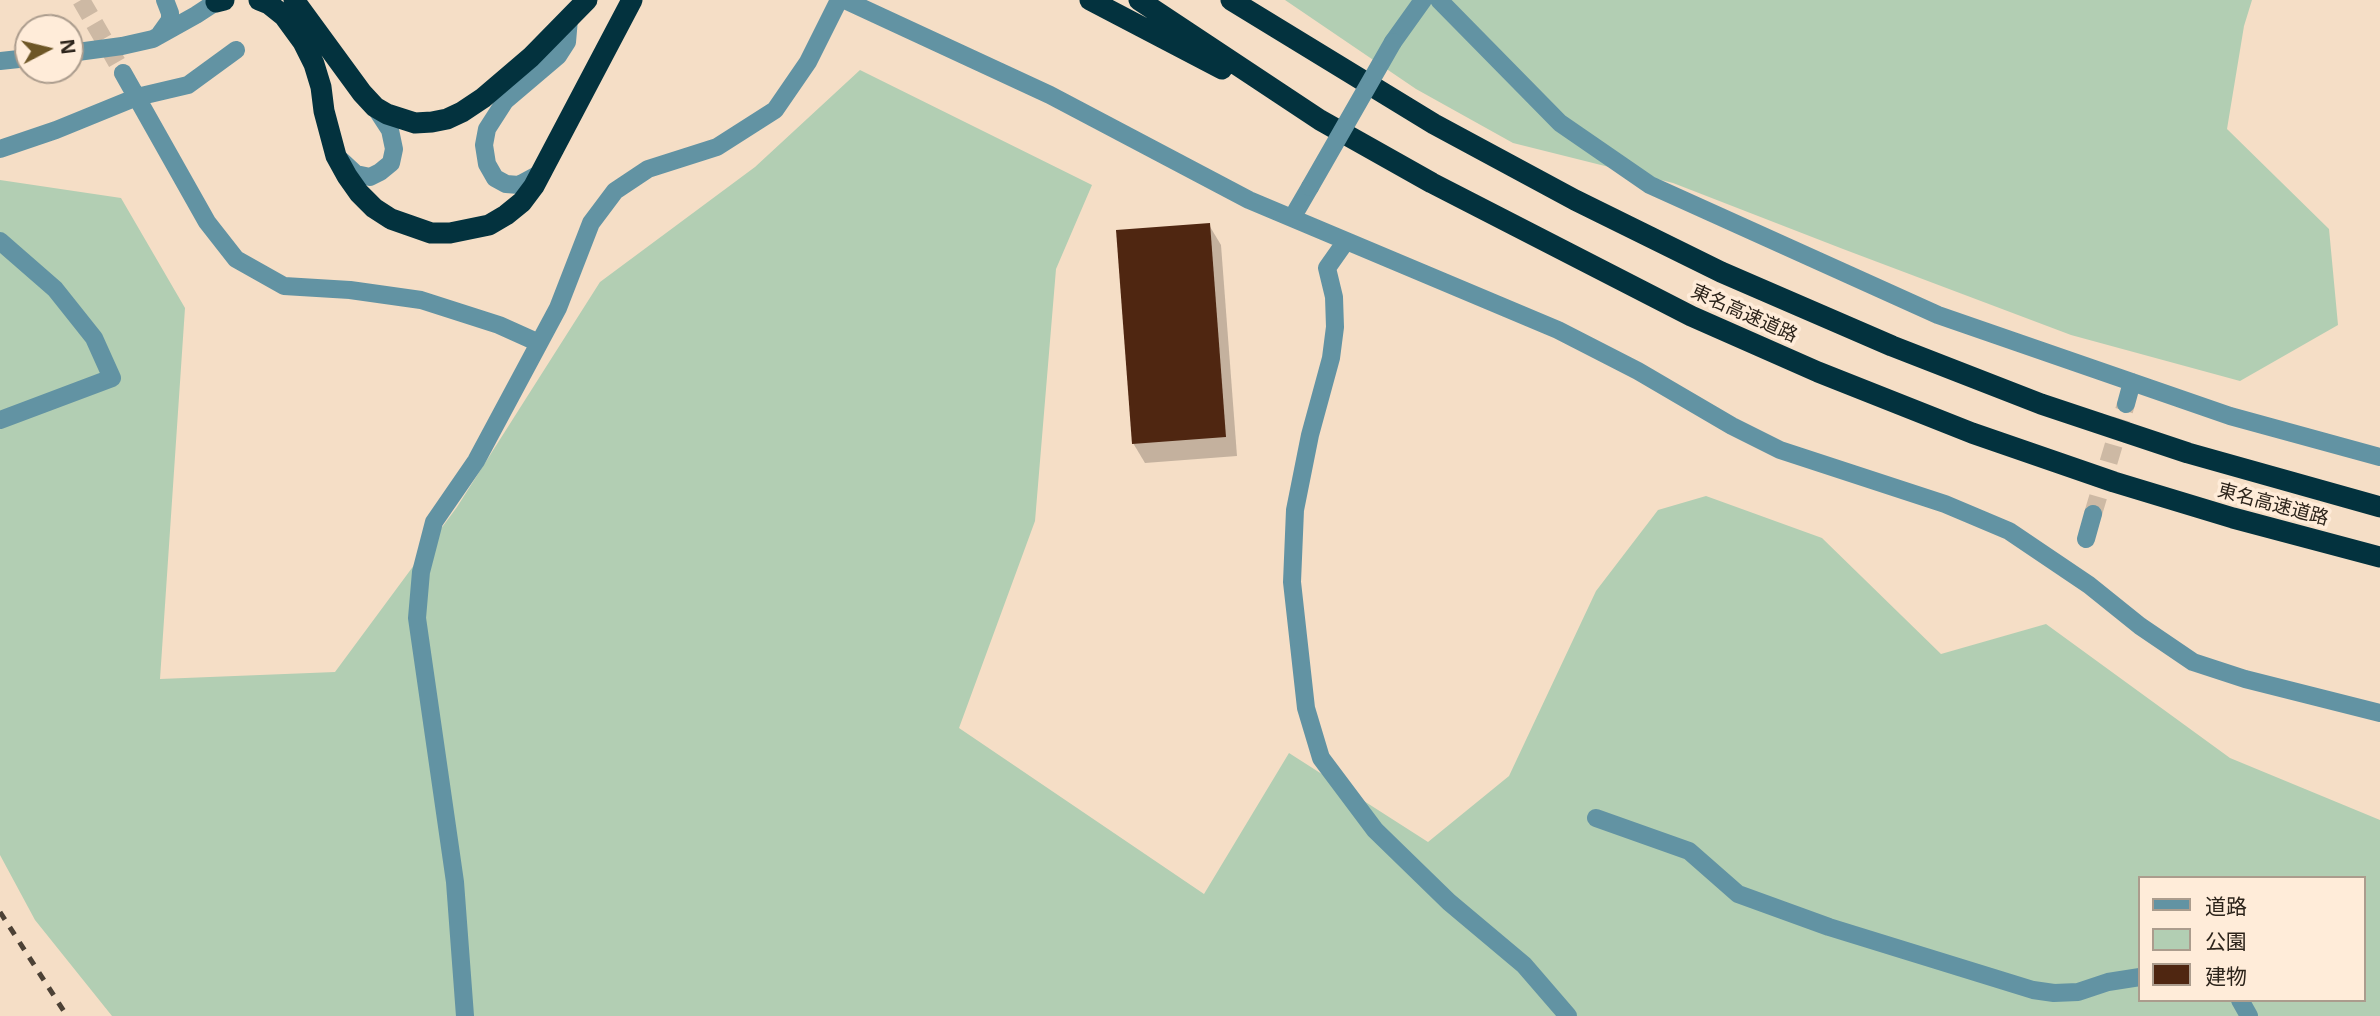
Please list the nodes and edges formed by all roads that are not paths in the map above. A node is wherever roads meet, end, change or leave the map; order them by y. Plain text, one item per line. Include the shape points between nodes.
1 (165, 0) edge
2 (259, 0) edge
3 (294, 0) edge
4 (587, 0) edge
5 (632, 0) edge
6 (839, 0) edge
7 (845, 0) edge
8 (1090, 0) edge
9 (1139, 0) edge
10 (1231, 0) edge
11 (1423, 0) edge
12 (1440, 0) edge
13 (220, 1) edge
14 (569, 19) junction
15 (153, 39) junction
16 (236, 50) dead end
17 (84, 51) edge
18 (123, 73) tunnel mouth
19 (137, 97) junction
20 (375, 107) junction
21 (1321, 120) junction
22 (0, 149) edge
23 (336, 156) junction
24 (543, 172) junction
25 (1292, 218) junction
26 (0, 241) edge
27 (1346, 241) junction
28 (539, 343) junction
29 (2133, 382) junction
30 (2126, 404) tunnel mouth
31 (0, 420) edge
32 (2380, 457) edge
33 (2380, 508) edge
34 (2093, 514) tunnel mouth
35 (2086, 539) dead end
36 (2380, 557) edge
37 (2380, 713) edge
38 (1596, 818) dead end
39 (2138, 977) edge
40 (465, 1016) edge
41 (1568, 1016) edge

1 - 15 street via 170,20
2 - 23 highway via 284,16 314,64
3 - 20 highway
4 - 14 highway
5 - 24 highway
6 - 28 street via 808,62 775,110 717,147 648,169 615,191 592,223
7 - 25 street via 1050,94 1249,200
8 - 21 highway
9 - 21 highway, 東名高速道路
10 - 33 highway, 東名高速道路 via 1434,124 1721,272 2040,404
11 - 25 street, bridge via 1393,43
12 - 29 street via 1560,123 1650,185 1938,315
13 - 15 street
14 - 20 highway via 508,78 462,112 415,123
14 - 24 street via 567,42 558,56 505,101 487,129 484,145 487,164 495,178 506,184 519,185
15 - 17 street
16 - 19 street via 188,85
18 - 19 street
19 - 22 street
19 - 28 street via 207,222 236,259 284,286 421,300
20 - 23 street via 390,130 391,163 370,177 356,174
21 - 36 highway, 東名高速道路 via 1432,183 1654,297 1818,372 1972,433 2114,482
23 - 24 highway via 374,208 430,233 489,225 522,202
25 - 27 street
26 - 31 street via 55,289 94,338 112,378
27 - 37 street via 1558,330 1780,450 1945,504 2008,531 2193,662
27 - 41 street via 1327,268 1334,297 1331,358 1295,510 1292,582 1306,708 1321,758 1375,830 1449,902 1524,965
28 - 40 street via 475,461 434,522 421,572 417,618 455,882
29 - 30 street
29 - 32 street via 2230,416
34 - 35 street
38 - 39 street via 1689,852 1738,894 2033,990 2078,992

